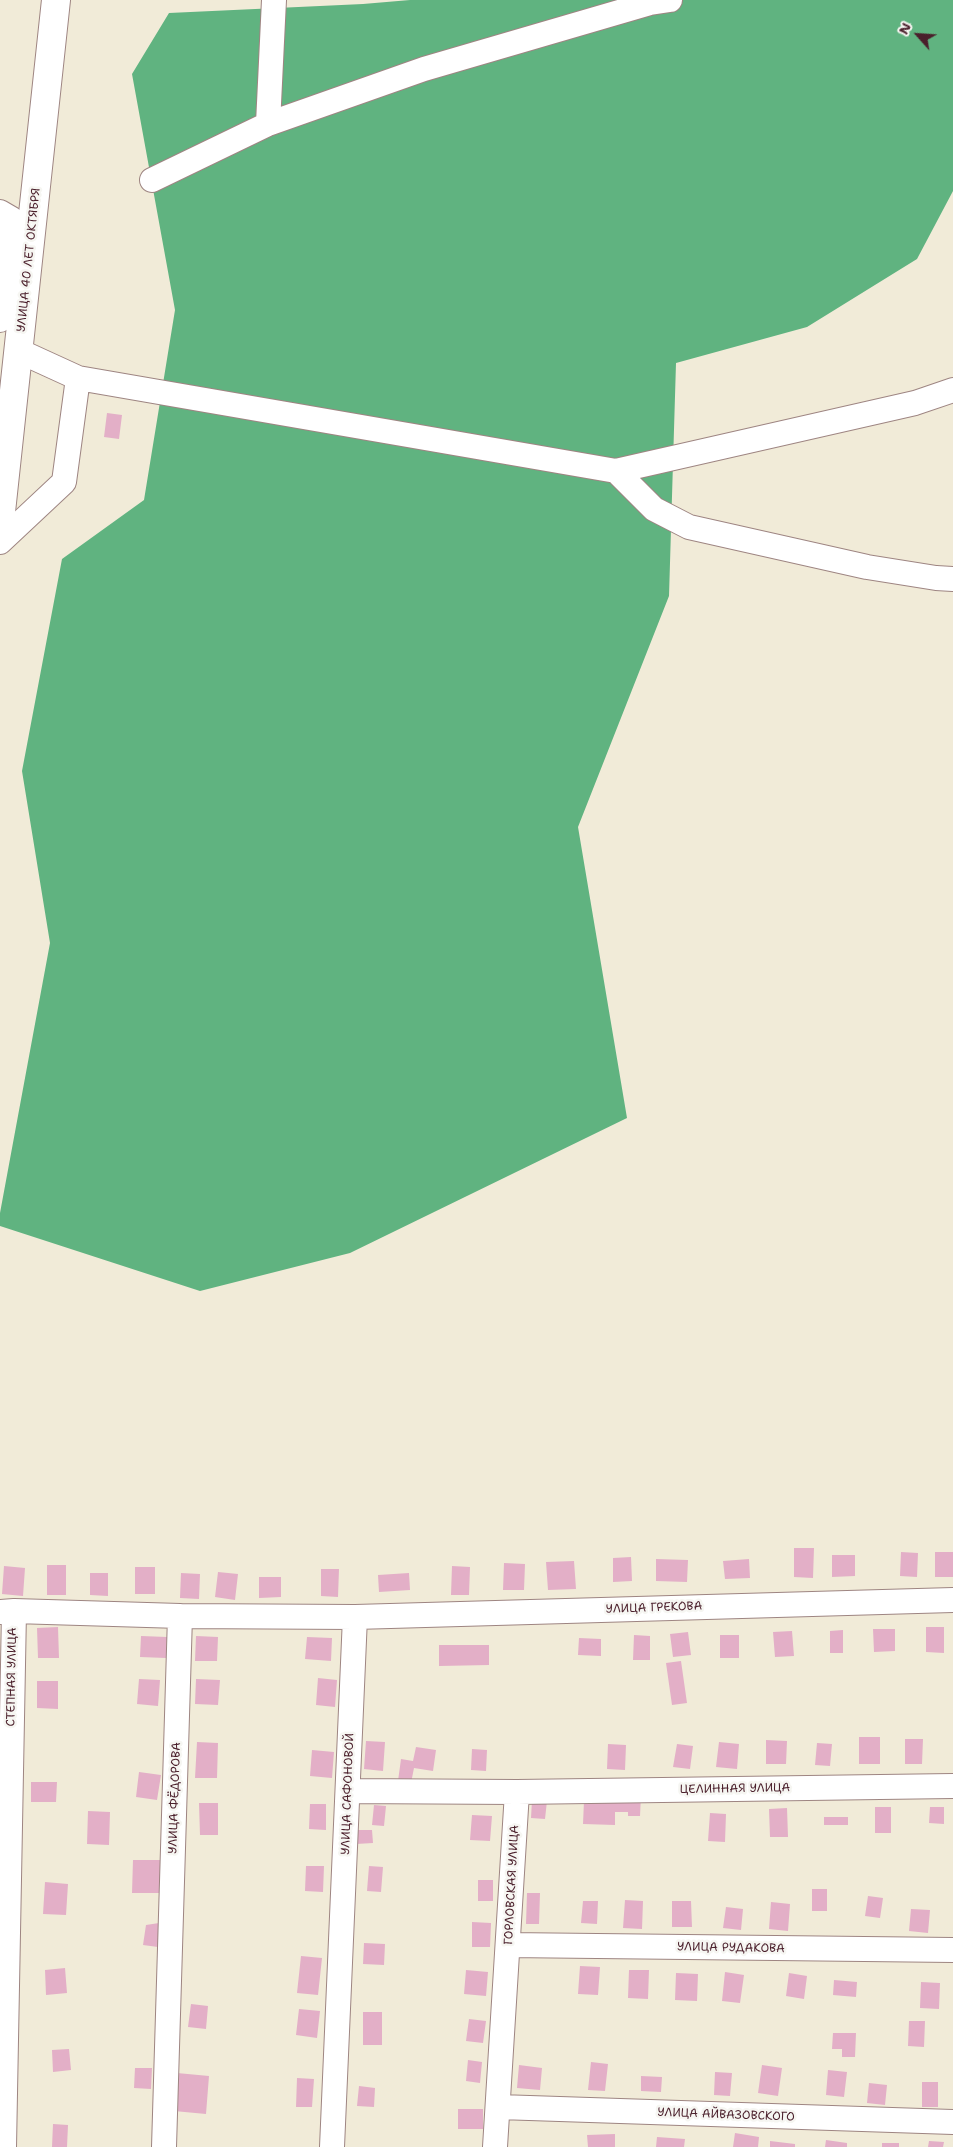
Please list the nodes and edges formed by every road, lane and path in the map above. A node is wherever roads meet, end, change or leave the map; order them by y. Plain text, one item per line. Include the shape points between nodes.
1 (56, 0) edge
2 (274, 0) edge
3 (670, 0) edge
4 (268, 124) junction
5 (152, 180) dead end
6 (12, 215) edge
7 (0, 320) edge
8 (19, 351) junction
9 (78, 378) junction
10 (953, 390) edge
11 (616, 471) junction
12 (1, 506) edge
13 (0, 542) edge
14 (953, 579) edge
15 (953, 1600) edge
16 (7, 1611) edge
17 (180, 1616) junction
18 (355, 1617) junction
19 (953, 1786) edge
20 (348, 1791) junction
21 (517, 1792) junction
22 (508, 1945) junction
23 (953, 1950) edge
24 (499, 2107) junction
25 (953, 2122) edge
26 (4, 2147) edge
27 (164, 2147) edge
28 (332, 2147) edge
29 (495, 2147) edge

1 - 6 main road, УЛИЦА 40 ЛЕТ ОКТЯБРЯ
2 - 4 street
3 - 4 street via 650,3 424,69
4 - 5 street
6 - 7 street
6 - 8 main road, УЛИЦА 40 ЛЕТ ОКТЯБРЯ
8 - 9 street
8 - 12 main road, УЛИЦА 40 ЛЕТ ОКТЯБРЯ
9 - 11 street
9 - 13 street via 64,482
10 - 11 street via 915,403
11 - 14 street via 654,509 689,527 867,567
15 - 18 street, УЛИЦА ГРЕКОВА
16 - 17 street
16 - 26 street, СТЕПНАЯ УЛИЦА
17 - 18 street
17 - 27 street, УЛИЦА ФЁДОРОВА
18 - 20 street, УЛИЦА САФОНОВОЙ
19 - 21 street, ЦЕЛИННАЯ УЛИЦА
20 - 21 street
20 - 28 street, УЛИЦА САФОНОВОЙ
21 - 22 street, ГОРЛОВСКАЯ УЛИЦА
22 - 23 street, УЛИЦА РУДАКОВА
22 - 24 street, ГОРЛОВСКАЯ УЛИЦА
24 - 25 street, УЛИЦА АЙВАЗОВСКОГО
24 - 29 street, ГОРЛОВСКАЯ УЛИЦА

